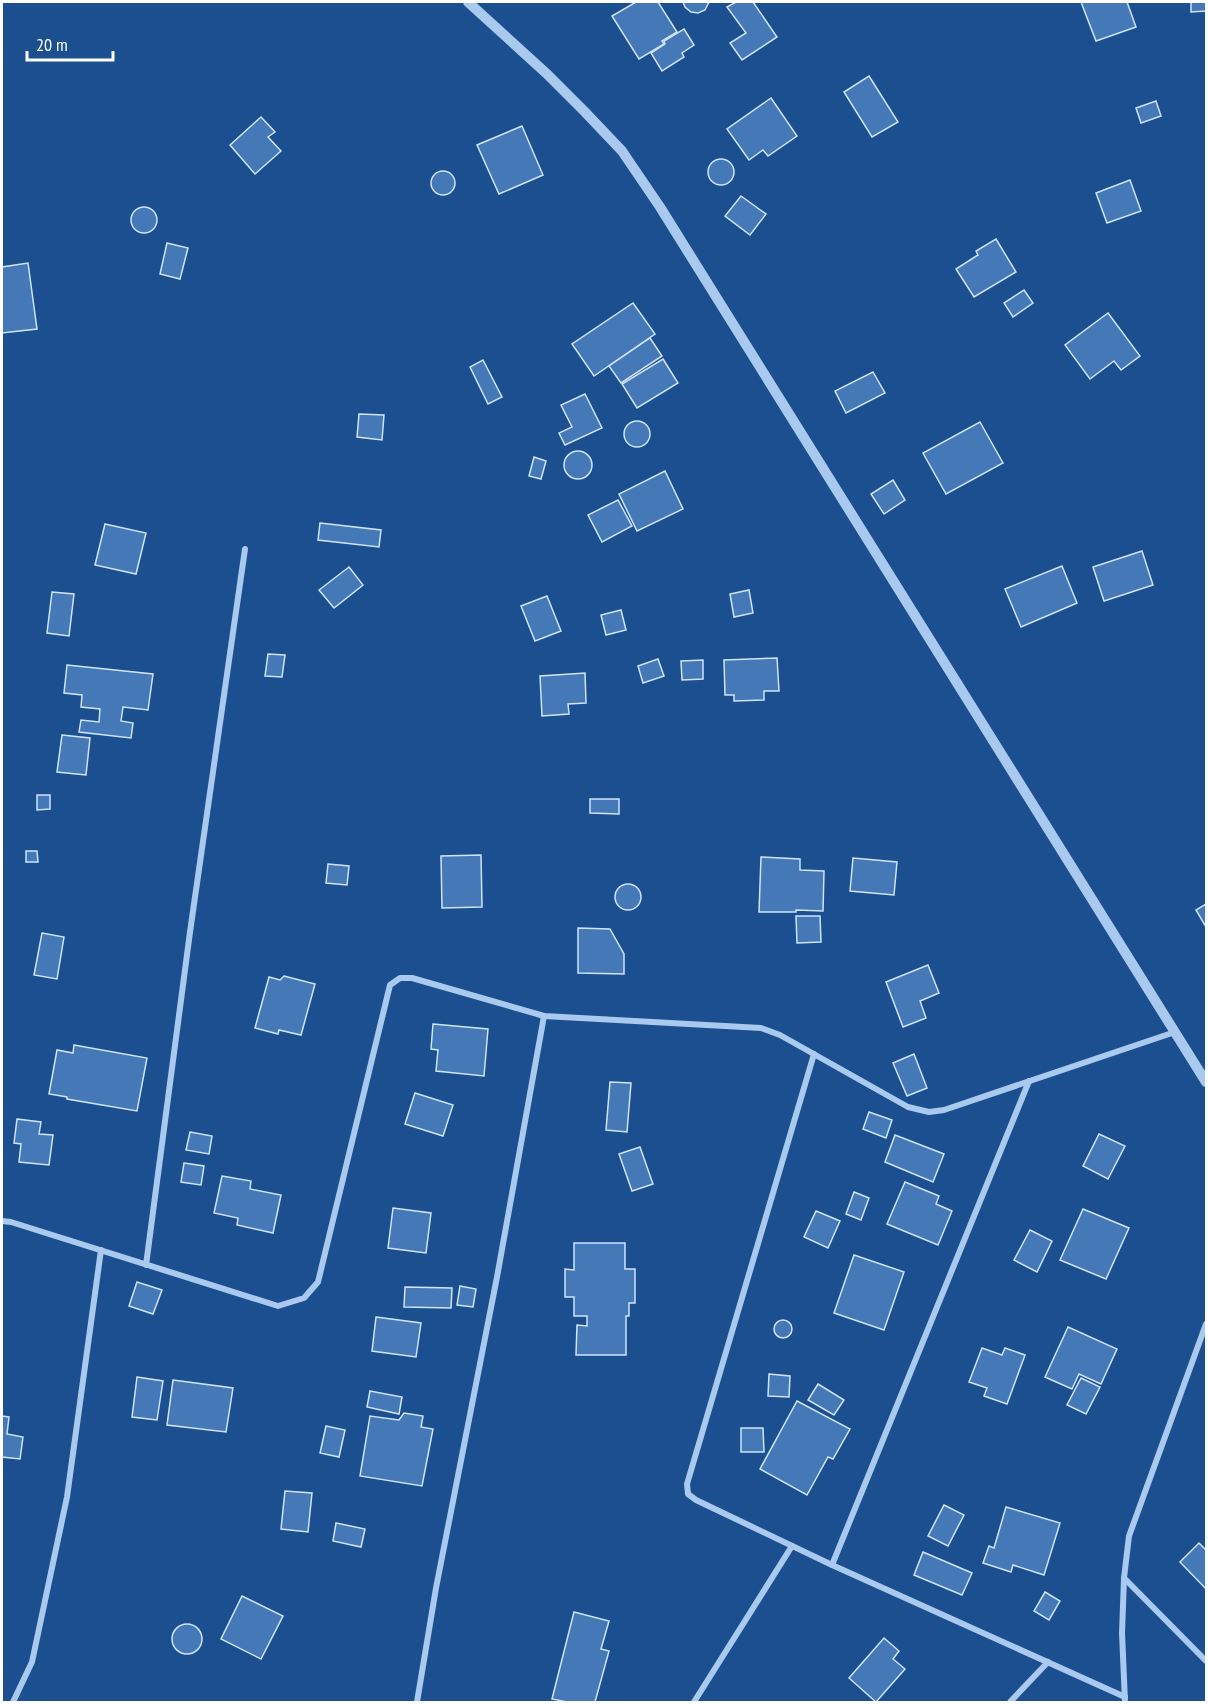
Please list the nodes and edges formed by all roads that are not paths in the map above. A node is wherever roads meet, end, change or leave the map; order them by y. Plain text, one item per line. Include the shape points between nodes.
1 (468, 2) edge
2 (245, 549) dead end
3 (544, 1016) junction
4 (1175, 1032) junction
5 (814, 1054) junction
6 (1029, 1081) junction
7 (1206, 1082) edge
8 (2, 1221) edge
9 (101, 1250) junction
10 (146, 1265) junction
11 (1206, 1324) edge
12 (792, 1545) junction
13 (832, 1565) junction
14 (1124, 1578) junction
15 (1206, 1661) edge
16 (1048, 1662) junction
17 (1125, 1700) edge
18 (13, 1702) edge
19 (417, 1702) edge
20 (694, 1702) edge
21 (1010, 1702) edge

1 - 4 street via 547,74 621,151
2 - 10 street
3 - 5 street via 761,1028
3 - 10 street via 412,978 400,978 390,985 318,1282 304,1298 278,1306
3 - 19 street
4 - 6 street
4 - 7 street
5 - 6 street via 908,1107 929,1112
5 - 12 street via 687,1484 688,1494 696,1500
6 - 13 street
8 - 9 street
9 - 10 street
9 - 18 street via 67,1497 32,1662
11 - 14 street via 1129,1536
12 - 13 street
12 - 20 street
13 - 16 street
14 - 15 street
14 - 17 street
16 - 17 street
16 - 21 street

